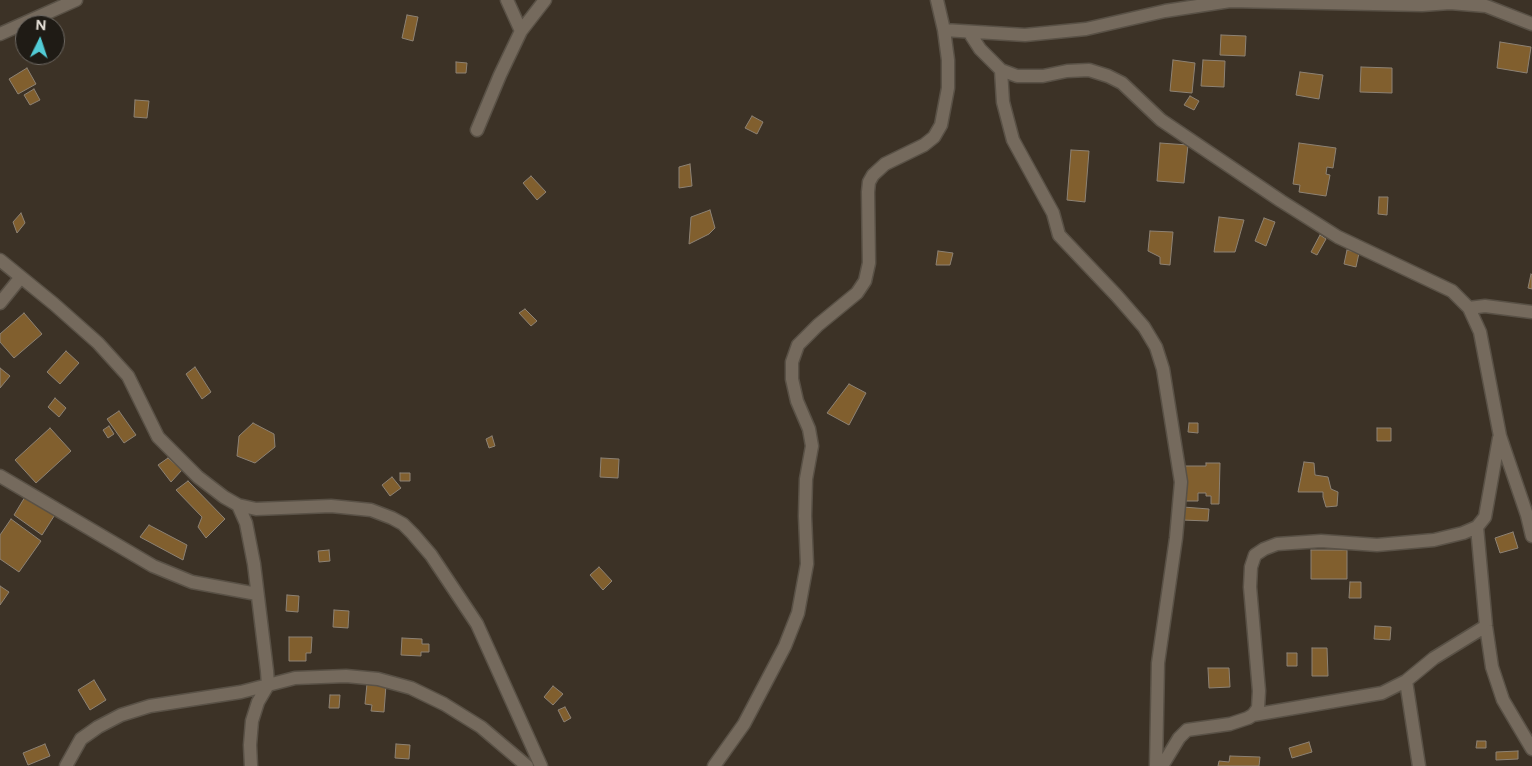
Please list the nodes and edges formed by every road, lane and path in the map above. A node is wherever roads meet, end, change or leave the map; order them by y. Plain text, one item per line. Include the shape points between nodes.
1 (76, 0) edge
2 (507, 0) edge
3 (545, 0) edge
4 (937, 0) edge
5 (1532, 24) edge
6 (944, 30) junction
7 (521, 31) junction
8 (970, 32) junction
9 (0, 34) edge
10 (1001, 70) junction
11 (477, 130) dead end
12 (0, 260) edge
13 (21, 278) junction
14 (0, 303) edge
15 (1469, 308) junction
16 (1532, 312) edge
17 (1500, 436) junction
18 (0, 476) edge
19 (238, 505) junction
20 (1477, 527) junction
21 (1532, 536) edge
22 (257, 594) junction
23 (1486, 626) junction
24 (1406, 681) junction
25 (268, 685) junction
26 (1254, 715) junction
27 (1532, 749) edge
28 (66, 766) edge
29 (251, 766) edge
30 (527, 766) edge
31 (541, 766) edge
32 (714, 766) edge
33 (1156, 766) edge
34 (1162, 766) edge
35 (1419, 766) edge

1 - 9 street
2 - 7 street
3 - 7 street
4 - 6 street
5 - 8 street via 1486,6 1450,3 1230,1 1086,29 1025,35
6 - 8 street
6 - 32 street via 948,88 942,125 924,145 885,164 873,175 868,192 870,263 865,281 857,293 818,324 798,345 792,362 797,401 809,429 812,446 806,478 807,564 798,613 785,646 744,724
7 - 11 street
8 - 10 street via 980,49
10 - 15 street via 1017,76 1044,76 1089,70 1122,83 1161,120 1281,201 1338,237 1452,290
10 - 33 street via 1003,102 1014,140 1053,213 1059,235 1144,327 1156,347 1163,369 1181,482 1158,663
12 - 13 street
13 - 14 street
13 - 19 street via 98,343 128,376 158,437 198,477
15 - 16 street via 1486,306
15 - 17 street via 1480,332
17 - 20 street via 1485,517
17 - 21 street
18 - 22 street via 153,566 192,582
19 - 22 street via 248,531
19 - 31 street via 256,509 331,506 382,513 403,524 431,555 477,624
20 - 23 street
20 - 26 street via 1434,540 1377,545 1321,541 1277,544 1255,555 1250,587 1259,691
22 - 25 street
23 - 24 street via 1434,658
23 - 27 street via 1492,667 1504,700
24 - 26 street via 1382,693
24 - 35 street
25 - 28 street via 150,706 121,715 81,739
25 - 29 street via 252,721
25 - 30 street via 295,678 346,676 378,679 411,688 481,727
26 - 34 street via 1230,724 1187,730

